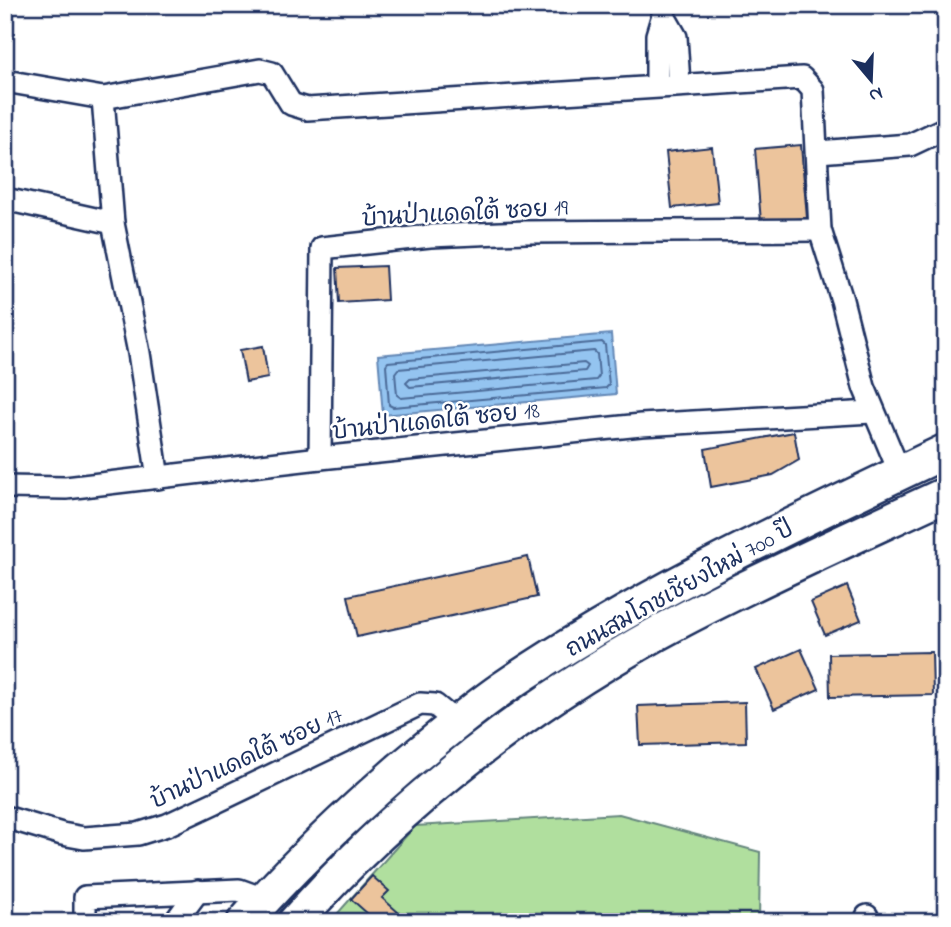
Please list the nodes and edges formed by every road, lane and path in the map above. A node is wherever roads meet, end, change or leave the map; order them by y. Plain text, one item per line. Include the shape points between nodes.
1 (665, 11) edge
2 (5, 81) edge
3 (679, 84) junction
4 (657, 86) junction
5 (103, 98) junction
6 (946, 128) edge
7 (818, 152) junction
8 (5, 199) edge
9 (113, 223) junction
10 (820, 230) junction
11 (873, 412) junction
12 (946, 451) edge
13 (320, 458) junction
14 (900, 473) junction
15 (158, 478) junction
16 (5, 487) edge
17 (946, 494) edge
18 (457, 723) junction
19 (5, 817) edge
20 (198, 891) junction
21 (254, 911) edge
22 (85, 922) edge
23 (175, 922) edge
24 (295, 922) edge

1 - 3 street via 676,37
1 - 4 street via 657,35
2 - 5 street
3 - 4 street
3 - 7 street via 802,78 813,90
4 - 5 street via 307,109 291,104 272,73 260,70
5 - 9 street
6 - 7 street via 910,145
7 - 10 street
8 - 9 street
9 - 15 street
10 - 11 street
10 - 13 street, บ้านป่าแดดใต้ ซอย 19 via 526,232 430,236 322,248
11 - 13 street, บ้านป่าแดดใต้ ซอย 18 via 641,425
11 - 14 street
12 - 14 main road, ถนนสมโภชเชียงใหม่ 700 ปี
13 - 15 street, บ้านป่าแดดใต้ ซอย 18
14 - 18 main road, ถนนสมโภชเชียงใหม่ 700 ปี via 617,616
15 - 16 street, บ้านป่าแดดใต้ ซอย 18 via 66,488
17 - 24 main road, ถนนสมโภชเชียงใหม่ 700 ปี via 682,620 581,679 478,751 398,818
18 - 19 street, บ้านป่าแดดใต้ ซอย 17 via 435,705 420,704 167,825 138,834 84,838
18 - 21 main road, ถนนสมโภชเชียงใหม่ 700 ปี via 355,809
20 - 21 street via 239,890
20 - 22 street via 85,897
20 - 23 street

